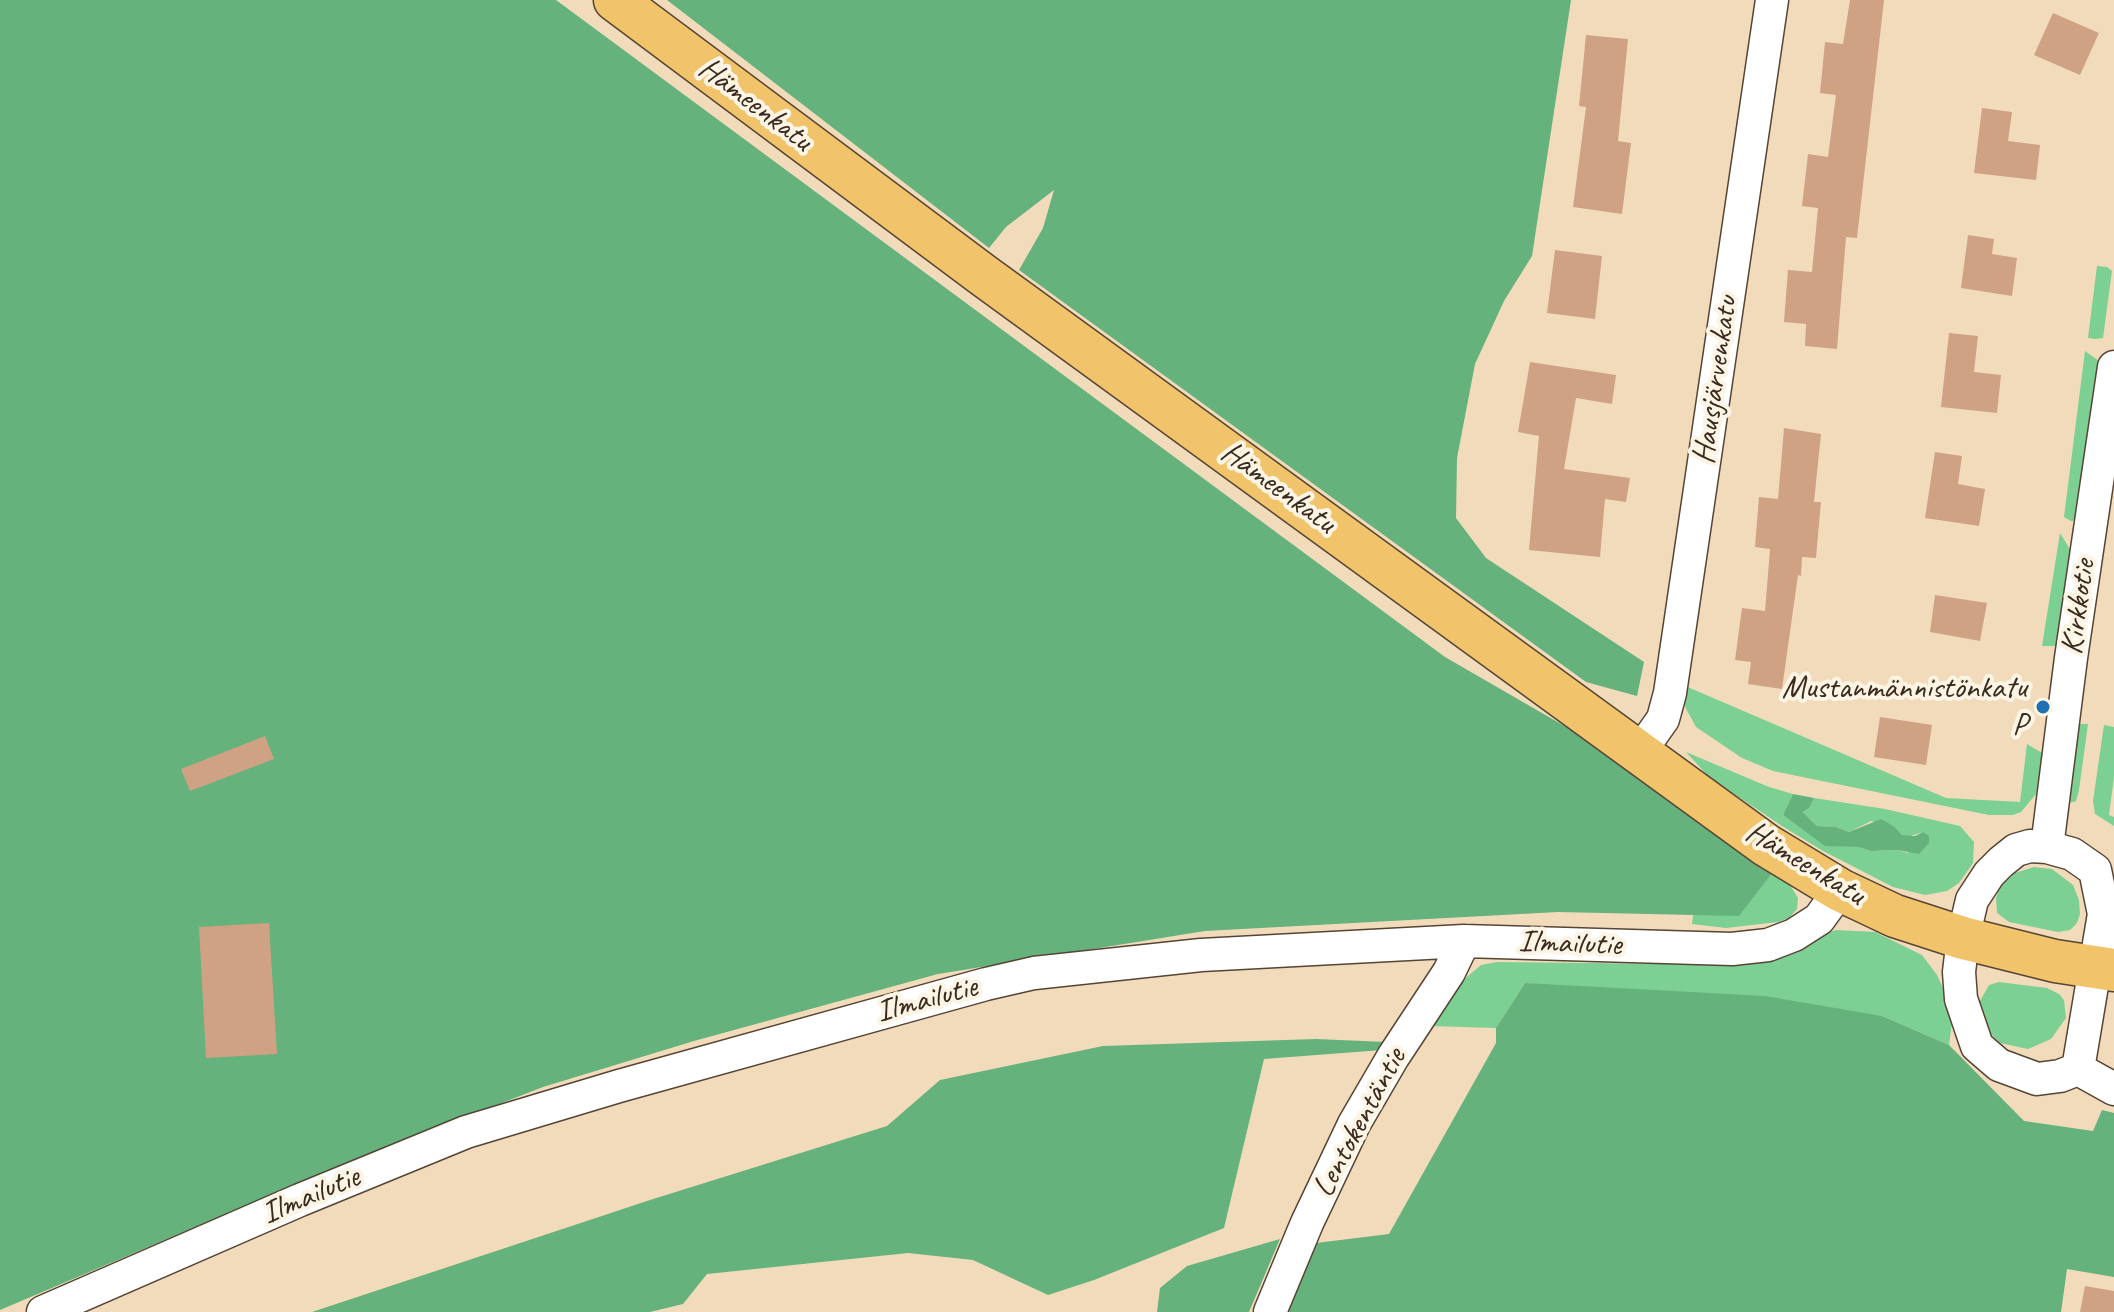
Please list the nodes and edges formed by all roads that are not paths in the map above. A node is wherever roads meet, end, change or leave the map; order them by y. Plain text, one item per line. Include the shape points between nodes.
1 (615, 0) edge
2 (1772, 0) edge
3 (2114, 367) edge
4 (2103, 517) edge
5 (1639, 753) junction
6 (2047, 847) junction
7 (2104, 872) edge
8 (1840, 890) junction
9 (1963, 938) junction
10 (1464, 941) junction
11 (2105, 969) edge
12 (2078, 1069) junction
13 (2114, 1089) edge
14 (43, 1312) edge
15 (1270, 1312) edge

1 - 5 main road, Hämeenkatu
2 - 5 street, Hausjärvenkatu via 1670,693 1663,719
3 - 4 street, Kirkkotie
4 - 6 street, Kirkkotie
5 - 8 main road, Hämeenkatu via 1766,845
6 - 7 street
6 - 9 street via 2016,850 1989,874 1972,900
7 - 11 street
8 - 9 main road, Hämeenkatu via 1895,916
8 - 10 street, Ilmailutie via 1819,919 1768,945 1719,949
9 - 11 main road, Hämeenkatu
9 - 12 street via 1961,999 1977,1046 1999,1065 2037,1079
10 - 14 street, Ilmailutie via 1201,955 1034,973 918,1001 466,1132
10 - 15 street, Lentokentäntie via 1354,1124
11 - 12 street
12 - 13 street

